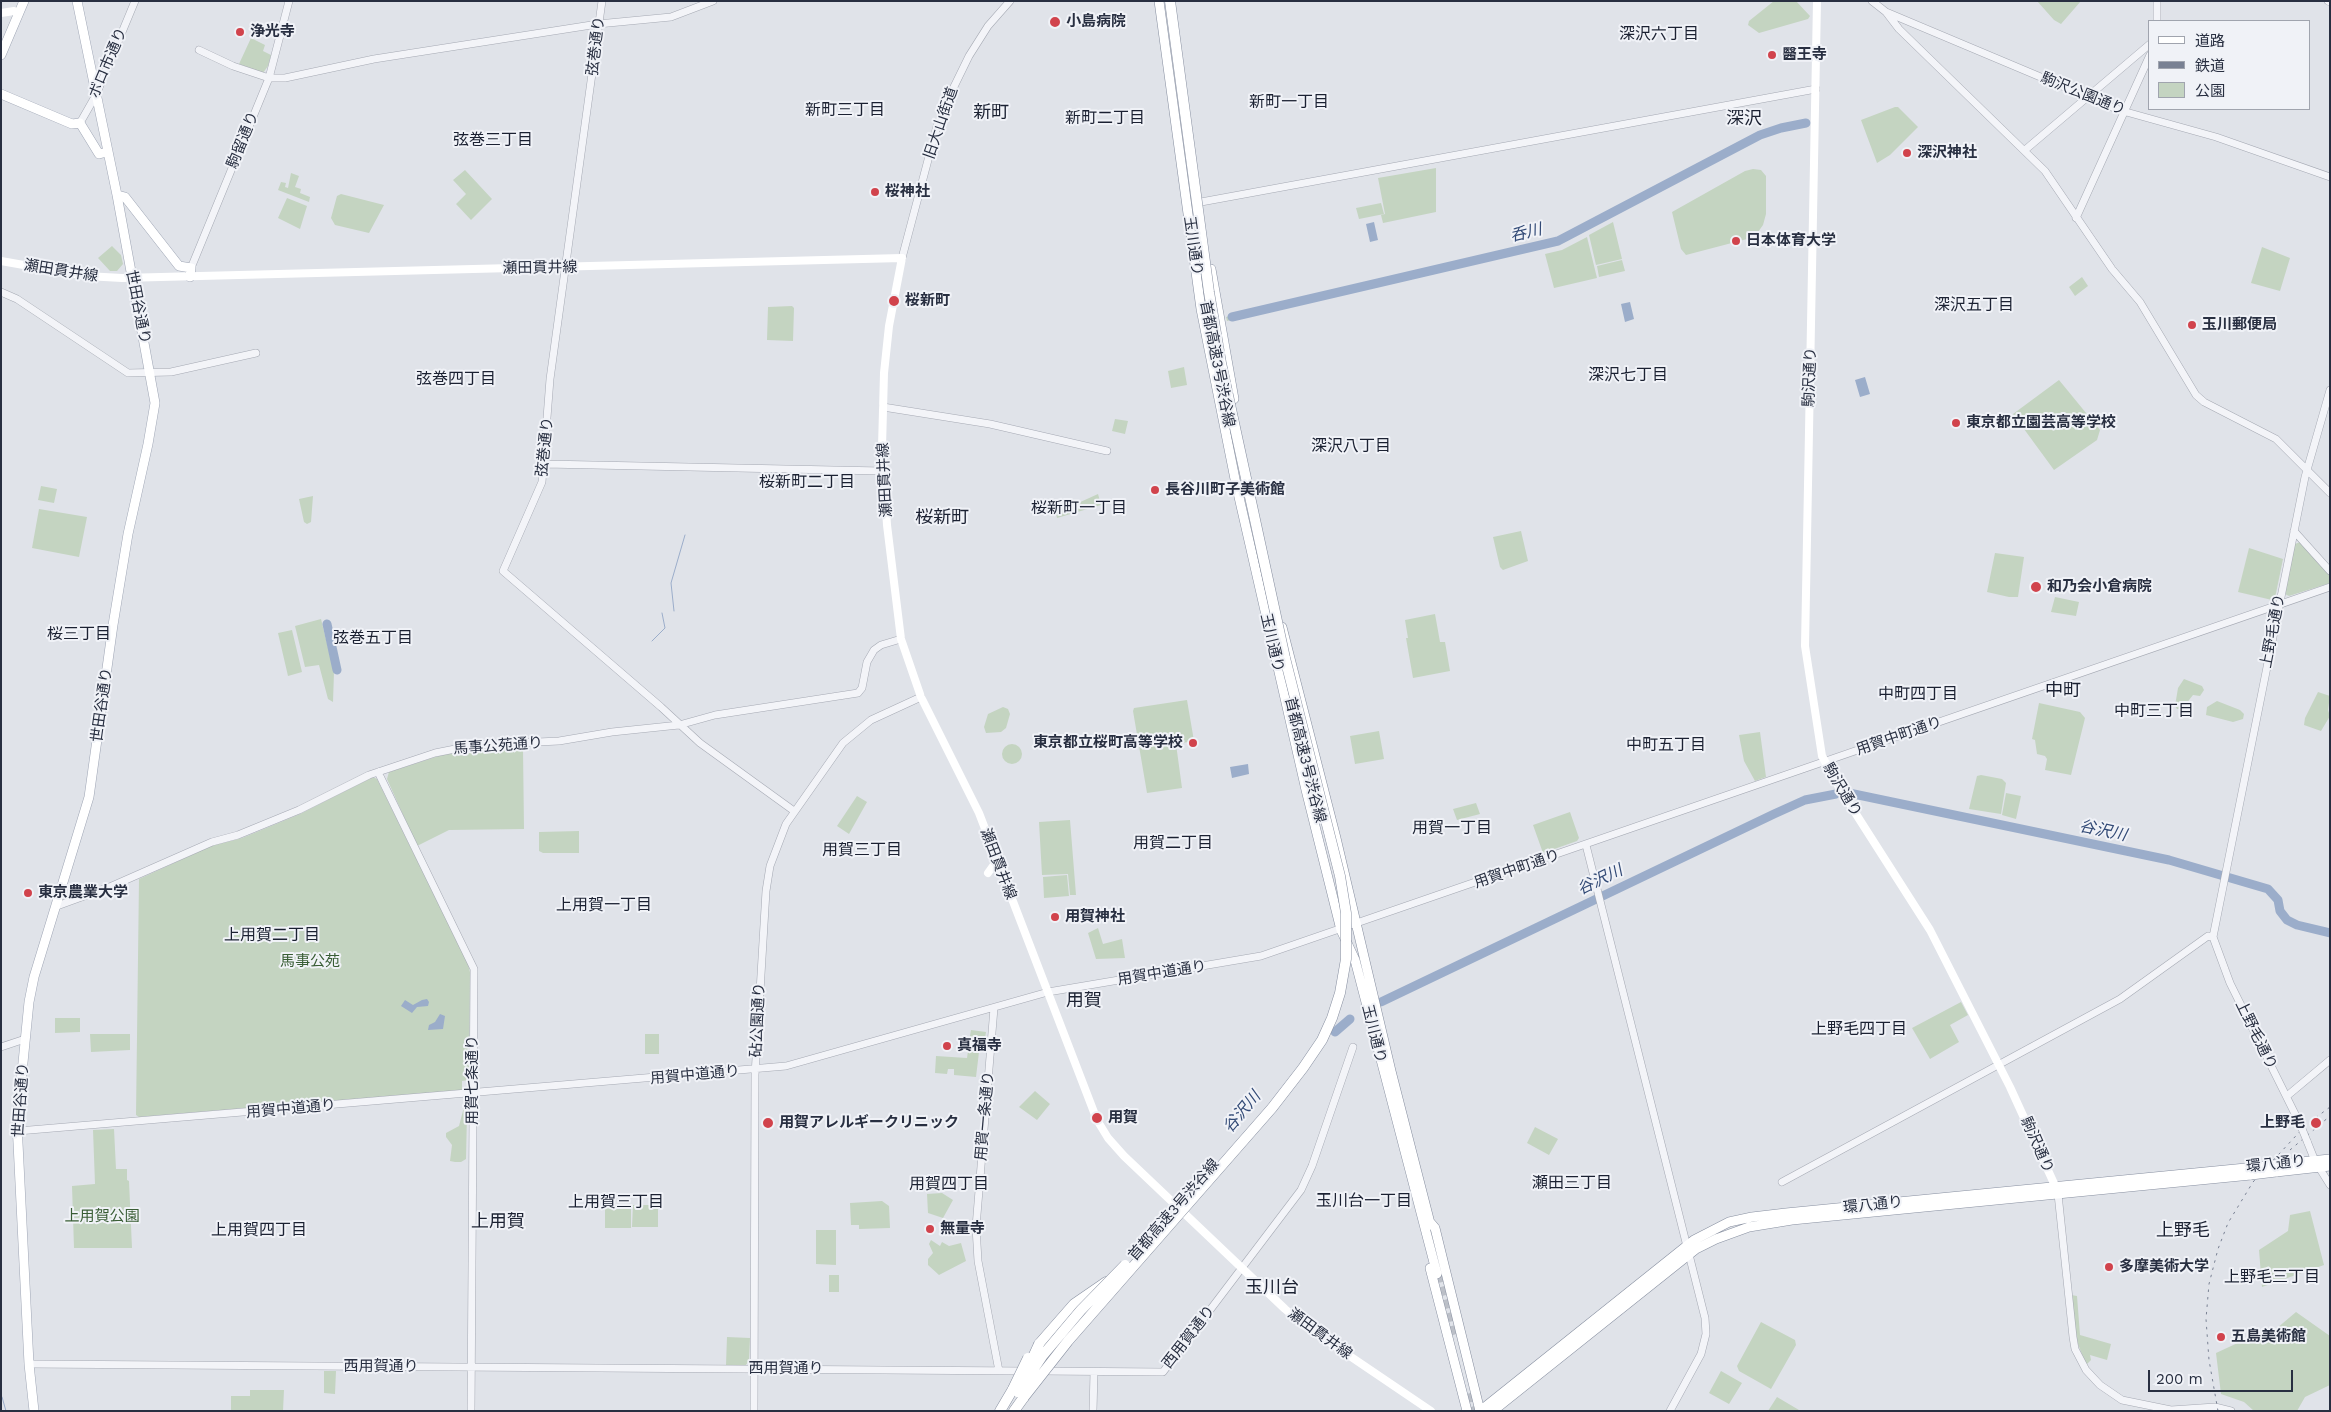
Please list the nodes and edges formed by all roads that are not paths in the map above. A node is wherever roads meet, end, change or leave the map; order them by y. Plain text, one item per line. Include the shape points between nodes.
1 (24, 1) edge
2 (77, 1) edge
3 (134, 1) edge
4 (289, 1) edge
5 (602, 1) edge
6 (713, 1) edge
7 (1010, 1) edge
8 (1159, 1) edge
9 (1164, 1) edge
10 (1172, 1) edge
11 (1817, 1) edge
12 (1872, 1) edge
13 (2157, 1) edge
14 (1886, 12) junction
15 (1, 13) edge
16 (19, 13) junction
17 (2157, 20) edge
18 (598, 24) junction
19 (2148, 46) edge
20 (199, 50) dead end
21 (1, 55) edge
22 (2148, 59) edge
23 (269, 78) junction
24 (1816, 89) junction
25 (1, 94) edge
26 (96, 94) junction
27 (2088, 97) junction
28 (2124, 112) junction
29 (80, 123) junction
30 (2025, 150) junction
31 (103, 153) junction
32 (2330, 177) edge
33 (117, 195) junction
34 (1201, 202) junction
35 (2076, 218) junction
36 (902, 258) junction
37 (1, 261) edge
38 (566, 267) junction
39 (191, 272) junction
40 (132, 278) junction
41 (1, 292) edge
42 (256, 353) dead end
43 (150, 373) junction
44 (2330, 390) edge
45 (882, 407) junction
46 (1107, 451) dead end
47 (545, 464) junction
48 (2306, 470) junction
49 (882, 471) junction
50 (2330, 493) edge
51 (2294, 530) junction
52 (2330, 571) edge
53 (2330, 587) edge
54 (2279, 604) junction
55 (901, 639) junction
56 (921, 697) junction
57 (679, 725) junction
58 (1824, 761) junction
59 (378, 772) junction
60 (794, 811) junction
61 (1586, 844) junction
62 (999, 868) junction
63 (988, 873) dead end
64 (57, 906) junction
65 (1355, 924) junction
66 (1341, 930) junction
67 (2213, 937) junction
68 (1048, 992) junction
69 (994, 1008) junction
70 (25, 1039) junction
71 (1, 1047) edge
72 (1353, 1048) dead end
73 (2330, 1060) edge
74 (1999, 1065) junction
75 (756, 1070) junction
76 (473, 1094) junction
77 (2287, 1096) junction
78 (18, 1131) junction
79 (2330, 1159) edge
80 (2317, 1164) junction
81 (2330, 1166) edge
82 (2254, 1171) junction
83 (1782, 1182) dead end
84 (2330, 1185) edge
85 (2058, 1194) junction
86 (1426, 1220) junction
87 (1688, 1250) junction
88 (1242, 1268) junction
89 (1116, 1274) junction
90 (1439, 1274) tunnel mouth
91 (1068, 1341) junction
92 (1040, 1344) junction
93 (29, 1364) junction
94 (472, 1367) junction
95 (754, 1369) junction
96 (999, 1371) junction
97 (1094, 1372) junction
98 (1474, 1383) junction
99 (1460, 1387) junction
100 (1018, 1392) junction
101 (1477, 1397) junction
102 (1493, 1406) edge
103 (34, 1411) edge
104 (471, 1411) edge
105 (754, 1411) edge
106 (1000, 1411) edge
107 (1007, 1411) edge
108 (1014, 1411) edge
109 (1020, 1411) edge
110 (1093, 1411) edge
111 (1431, 1411) edge
112 (1467, 1411) edge
113 (1480, 1411) edge
114 (1670, 1411) edge
115 (2231, 1411) edge

1 - 16 main road
2 - 26 main road, 世田谷通り
3 - 26 street, ボロ市通り
4 - 23 street, 駒留通り
5 - 18 street, 弦巻通り
6 - 18 street via 671,17
7 - 36 street, 旧大山街道 via 978,41 946,101
8 - 66 main road, 玉川通り via 1201,309 1214,380 1268,627
9 - 89 highway, 首都高速3号渋谷線, bridge via 1210,336 1267,606 1335,878 1341,947 1329,1008 1299,1064
10 - 34 main road, 玉川通り
10 - 91 highway, 首都高速3号渋谷線, bridge via 1206,276 1221,363 1285,658 1343,890 1347,924 1346,959 1332,1018 1303,1068 1272,1108
11 - 24 main road, 駒沢通り
12 - 14 street, 駒沢公園通り
13 - 17 street
14 - 27 street, 駒沢公園通り
14 - 30 street via 1899,29
15 - 16 main road
16 - 21 main road
18 - 23 street via 374,59 285,78
18 - 38 street, 弦巻通り
19 - 27 street
20 - 23 street
22 - 28 street
23 - 39 street, 駒留通り
24 - 34 street
24 - 58 main road, 駒沢通り via 1805,646
25 - 29 main road via 72,124
26 - 29 street, ボロ市通り
26 - 31 main road, 世田谷通り
27 - 28 street, 駒沢公園通り
27 - 30 street
28 - 32 street, 駒沢公園通り via 2216,137
28 - 35 street
29 - 31 main road
30 - 35 street via 2045,171
31 - 33 main road, 世田谷通り
33 - 39 main road via 125,197 180,268
33 - 40 main road, 世田谷通り
34 - 65 main road, 玉川通り via 1225,354 1263,543
35 - 48 street via 2140,302 2196,394 2204,402 2276,439
36 - 38 main road, 瀬田貫井線
36 - 45 main road, 瀬田貫井線 via 889,326
37 - 40 main road, 瀬田貫井線 via 86,276
38 - 39 main road, 瀬田貫井線
38 - 47 street, 弦巻通り via 550,379
39 - 40 main road, 瀬田貫井線
40 - 43 main road, 世田谷通り
41 - 43 street via 17,299 126,372
42 - 43 street via 171,372
43 - 64 main road, 世田谷通り via 154,410 112,625 89,797
44 - 48 street, 上野毛通り
45 - 46 street via 990,424
45 - 49 main road, 瀬田貫井線
47 - 49 street
47 - 57 street, 弦巻通り via 542,482 503,571
48 - 50 street
48 - 51 street, 上野毛通り
49 - 55 main road, 瀬田貫井線
51 - 52 street
51 - 54 street, 上野毛通り
53 - 54 street, 用賀中町通り
54 - 58 street, 用賀中町通り
54 - 67 street, 上野毛通り
55 - 56 main road, 瀬田貫井線
55 - 57 street, 馬事公苑通り via 881,644 874,650 858,693 715,715
56 - 60 street, 砧公園通り via 879,715 856,730 837,750
56 - 62 main road, 瀬田貫井線 via 979,813
57 - 59 street, 馬事公苑通り via 551,742 475,745 435,753
57 - 60 street, 弦巻通り via 700,744
58 - 61 street, 用賀中町通り
58 - 74 main road, 駒沢通り via 1930,930
59 - 64 street, 馬事公苑通り via 299,810
59 - 76 street, 用賀七条通り via 474,967
60 - 75 street, 砧公園通り via 775,847 766,885
61 - 65 street, 用賀中町通り
61 - 87 street
62 - 63 main road via 992,866
62 - 68 main road, 瀬田貫井線
64 - 70 main road, 世田谷通り via 31,990
65 - 66 street, 用賀中道通り
65 - 86 main road, 玉川通り
66 - 68 street, 用賀中道通り via 1261,956
66 - 86 main road, 玉川通り via 1355,960
67 - 74 street via 2208,936 2120,999
67 - 77 street, 上野毛通り via 2230,982
68 - 69 street, 用賀中道通り
68 - 88 main road, 瀬田貫井線 via 1094,1114 1108,1138
69 - 75 street, 用賀中道通り via 786,1066
69 - 96 street, 用賀一条通り via 976,1227 978,1259
70 - 71 street
70 - 78 main road, 世田谷通り
72 - 88 street, 西用賀通り via 1306,1182
73 - 77 street
74 - 83 street
74 - 85 main road, 駒沢通り
75 - 76 street, 用賀中道通り
75 - 95 street, 砧公園通り
76 - 78 street, 用賀中道通り
76 - 94 street, 用賀七条通り
77 - 80 street, 上野毛通り, bridge
78 - 93 main road, 世田谷通り
79 - 80 main road, 環八通り
80 - 81 main road, 環八通り
80 - 82 main road, 環八通り, bridge via 2276,1172
80 - 82 main road, 環八通り, bridge via 2282,1164
80 - 84 street, 上野毛通り
82 - 85 main road, 環八通り
85 - 87 main road, 環八通り via 1740,1219 1710,1231
85 - 115 street, 駒沢通り via 2073,1337 2075,1349 2086,1370 2100,1385 2122,1400 2168,1409 2215,1406
86 - 90 main road, 玉川通り
86 - 98 main road via 1435,1228
86 - 99 main road via 1430,1268
87 - 102 main road, 環八通り
87 - 114 street via 1703,1307 1706,1334 1698,1364
88 - 97 street, 西用賀通り via 1163,1372
88 - 111 main road, 瀬田貫井線 via 1285,1309
89 - 92 highway, bridge via 1074,1304
89 - 100 highway, 首都高速3号渋谷線, bridge via 1043,1355
91 - 108 highway, 首都高速3号渋谷線, bridge
91 - 109 highway, bridge
92 - 100 highway, bridge
92 - 106 highway, bridge via 1025,1364
93 - 94 street, 西用賀通り
93 - 103 main road, 世田谷通り
94 - 95 street, 西用賀通り
94 - 104 street, 用賀七条通り
95 - 96 street, 西用賀通り
95 - 105 street, 砧公園通り
96 - 97 street, 西用賀通り
97 - 110 street
98 - 99 main road via 1468,1390
98 - 101 main road
99 - 112 main road
100 - 107 highway, 首都高速3号渋谷線
101 - 102 main road
101 - 113 main road
102 - 113 main road, 環八通り

